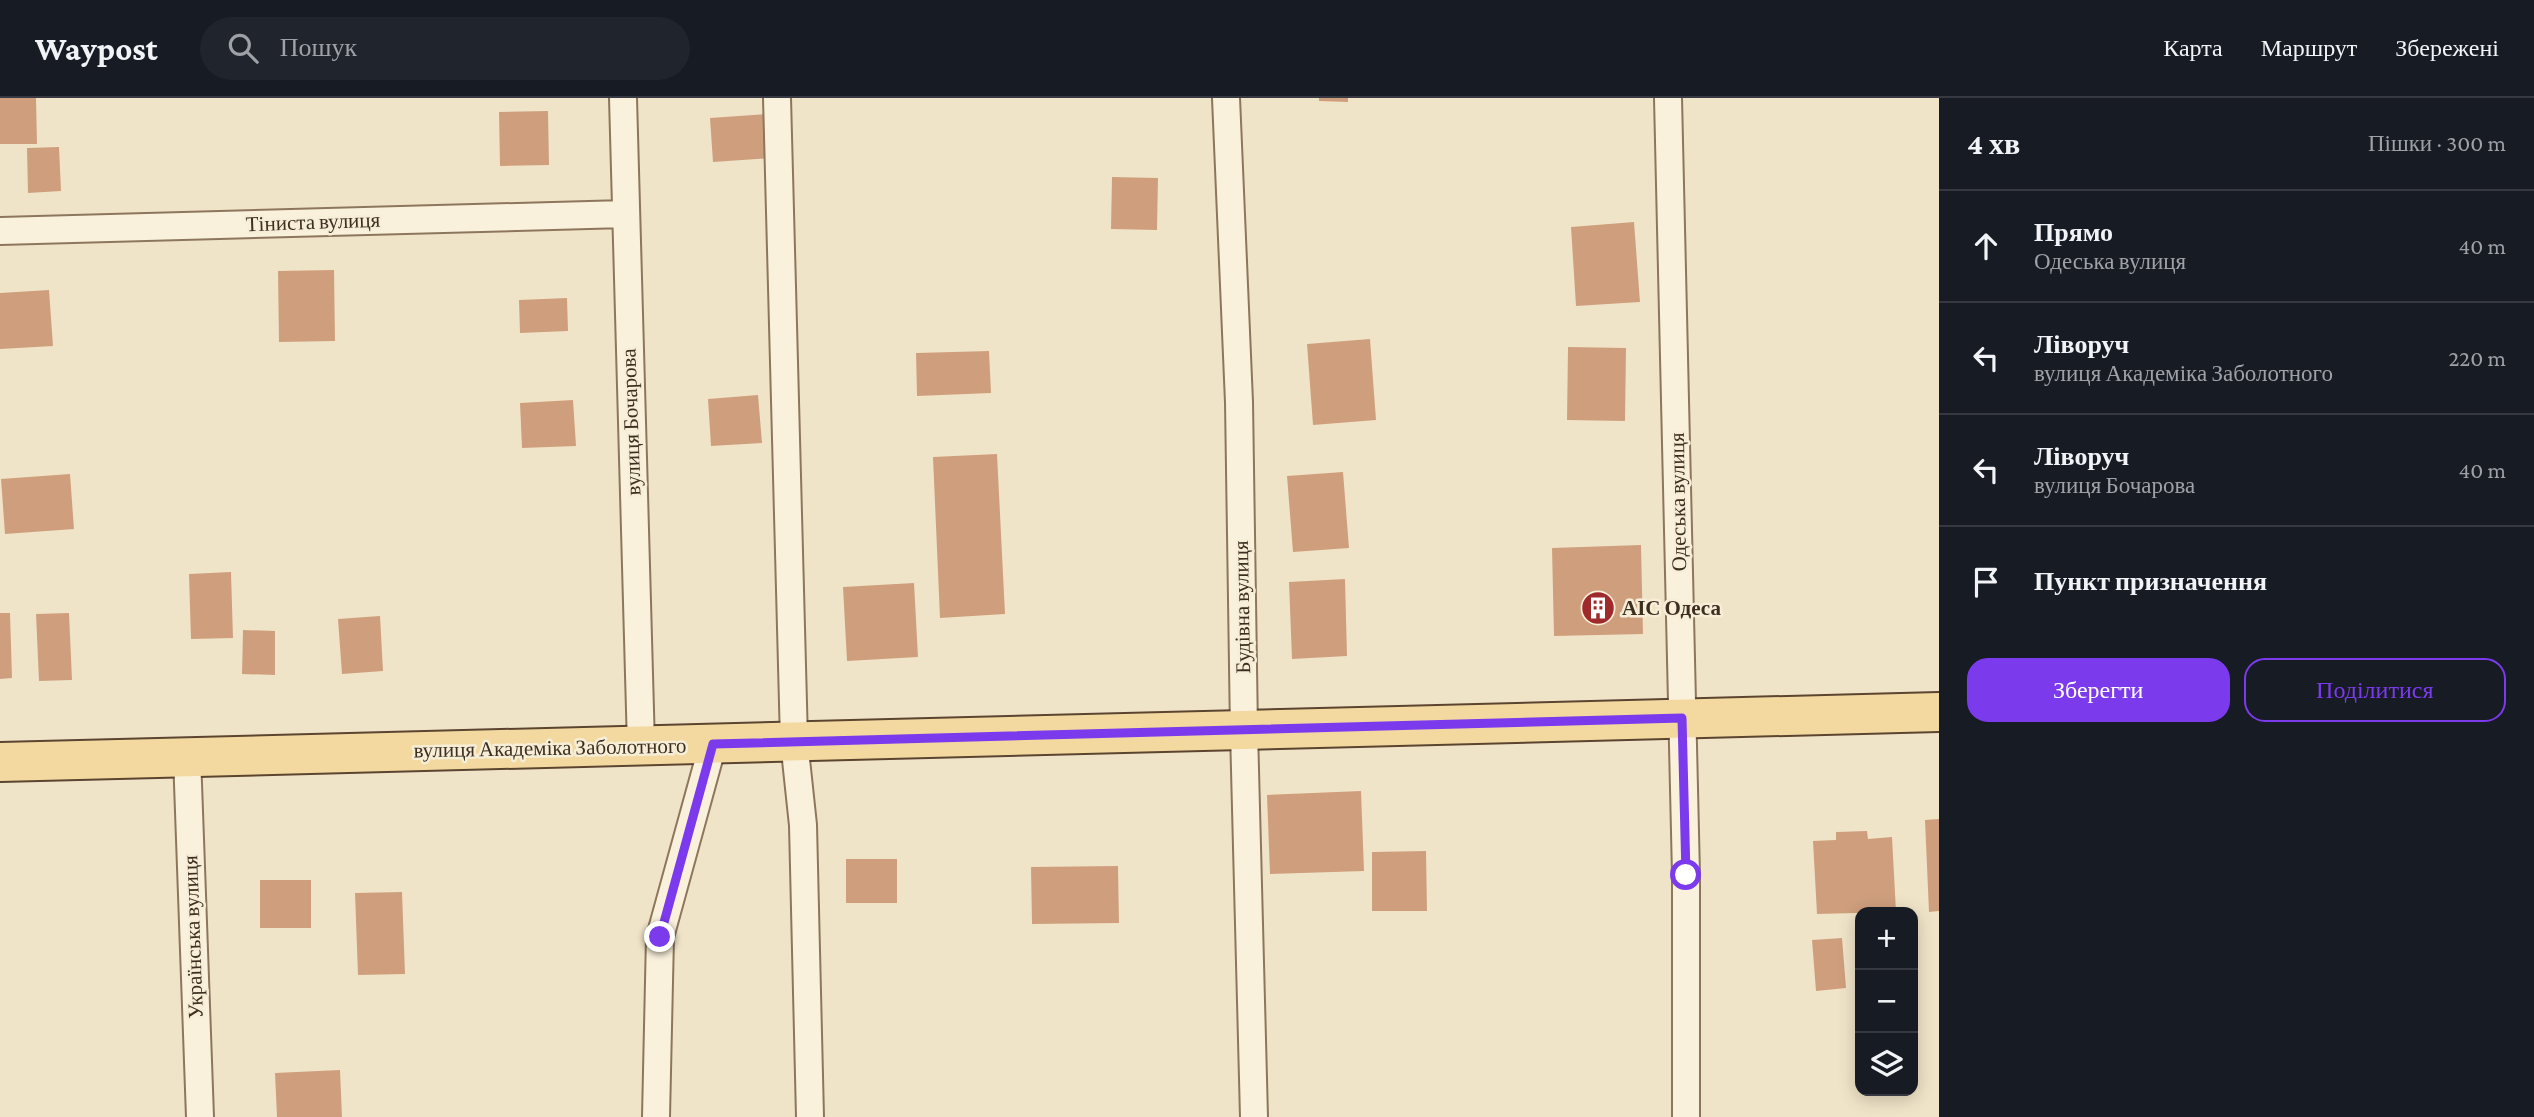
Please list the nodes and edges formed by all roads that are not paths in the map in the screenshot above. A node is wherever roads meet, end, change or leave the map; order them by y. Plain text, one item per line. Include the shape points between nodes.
1 (623, 98) edge
2 (777, 98) edge
3 (1226, 98) edge
4 (1668, 98) edge
5 (625, 214) junction
6 (0, 231) edge
7 (1939, 712) edge
8 (1682, 718) junction
9 (1244, 731) junction
10 (794, 741) junction
11 (713, 744) junction
12 (641, 746) junction
13 (187, 756) junction
14 (0, 762) edge
15 (200, 1117) edge
16 (656, 1117) edge
17 (810, 1117) edge
18 (1254, 1117) edge
19 (1686, 1117) edge

1 - 5 street, вулиця Бочарова
2 - 10 street
3 - 9 street, Будівна вулиця via 1239,402
4 - 8 street, Одеська вулиця
5 - 6 street, Тіниста вулиця
5 - 12 street, вулиця Бочарова
7 - 8 main road, вулиця Академіка Заболотного
8 - 9 main road, вулиця Академіка Заболотного
8 - 19 street, Одеська вулиця
9 - 10 main road, вулиця Академіка Заболотного
9 - 18 street, Будівна вулиця
10 - 11 main road, вулиця Академіка Заболотного
10 - 17 street via 803,825
11 - 12 main road, вулиця Академіка Заболотного
11 - 16 street via 660,937
12 - 13 main road, вулиця Академіка Заболотного
13 - 14 main road, вулиця Академіка Заболотного
13 - 15 street, Українська вулиця

